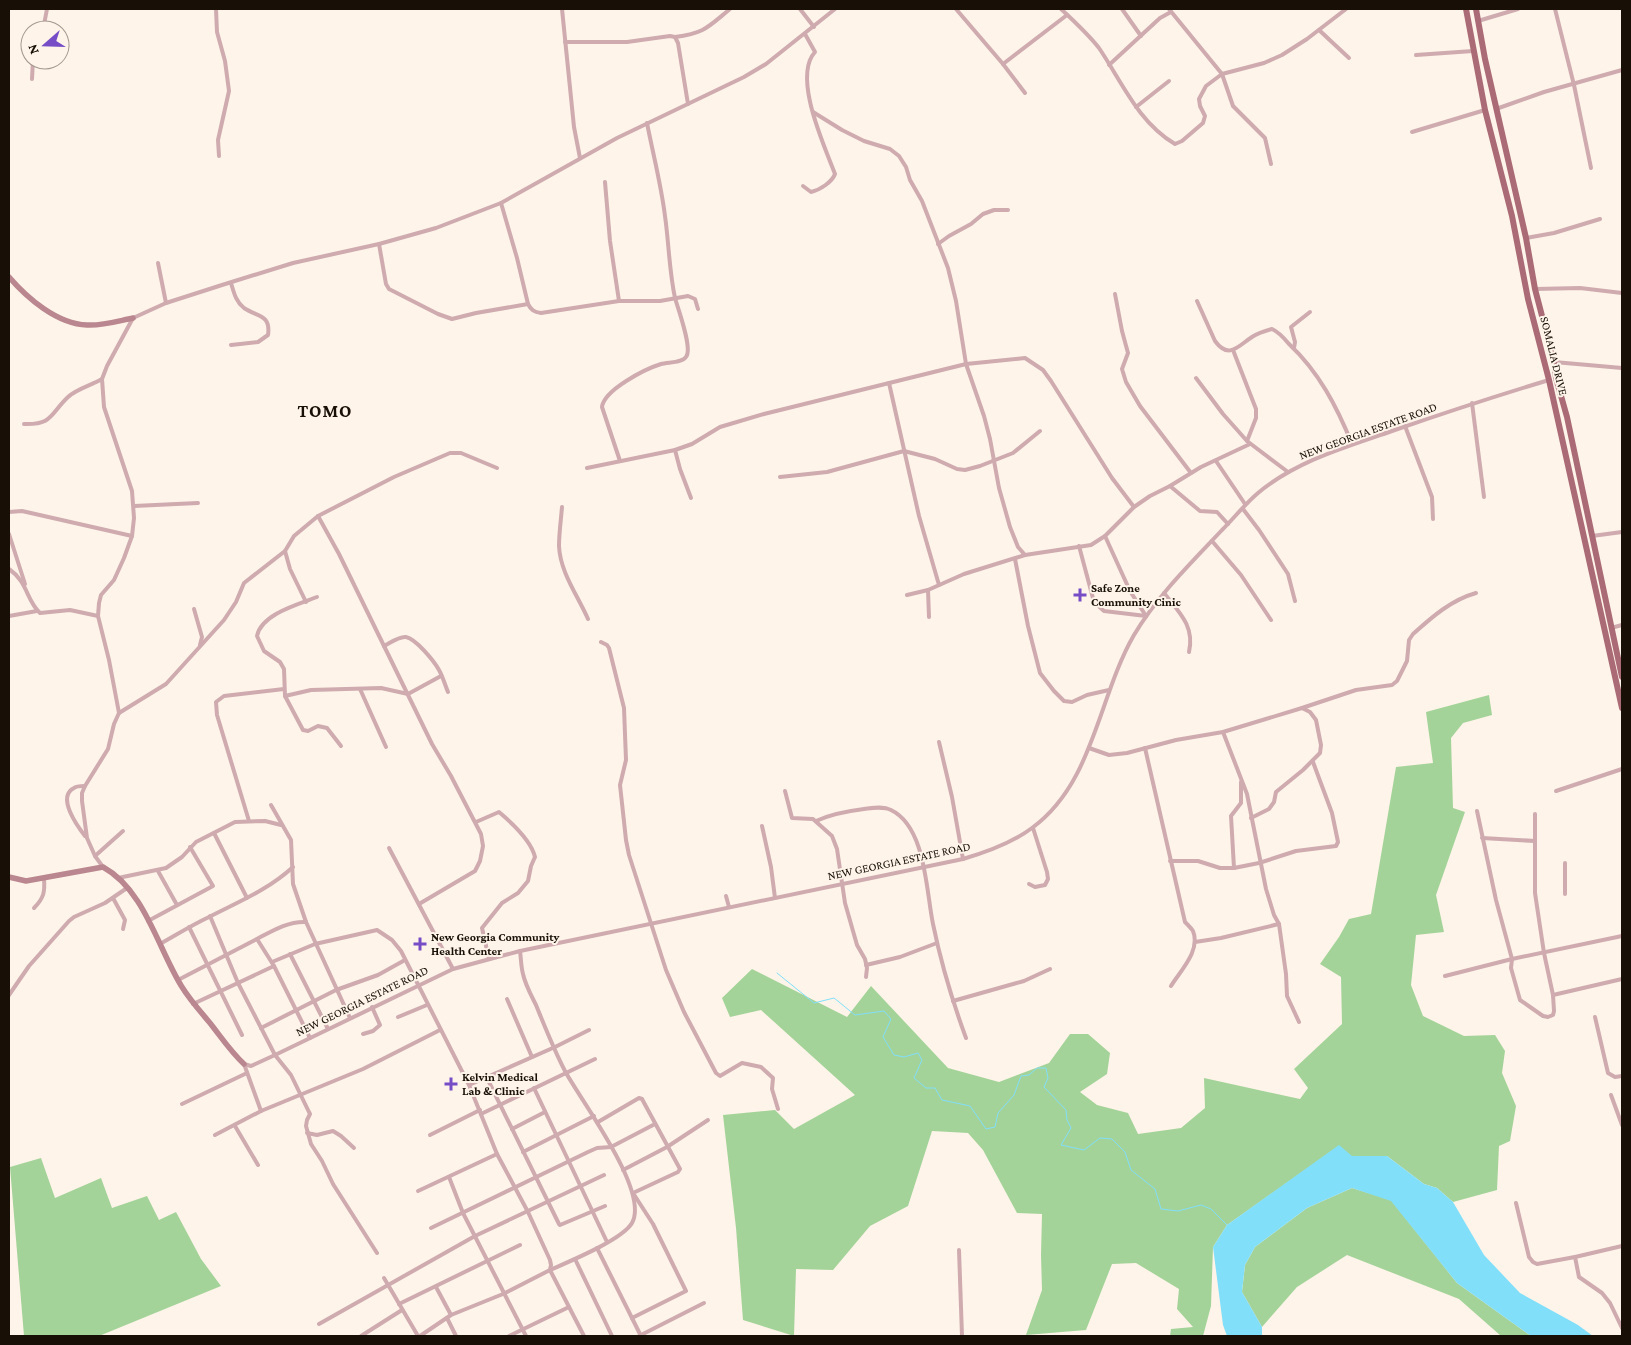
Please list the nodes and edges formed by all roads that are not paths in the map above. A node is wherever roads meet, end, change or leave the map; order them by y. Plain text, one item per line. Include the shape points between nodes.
1 (216, 9) edge
2 (562, 9) edge
3 (730, 9) edge
4 (800, 9) edge
5 (835, 9) edge
6 (956, 9) edge
7 (1061, 9) edge
8 (1122, 9) edge
9 (1346, 9) edge
10 (1466, 9) edge
11 (1476, 9) edge
12 (1518, 9) edge
13 (1555, 9) edge
14 (1170, 10) edge
15 (1067, 15) junction
16 (1478, 21) junction
17 (814, 27) junction
18 (1318, 30) junction
19 (805, 34) junction
20 (1141, 36) junction
21 (675, 37) junction
22 (565, 42) junction
23 (1474, 51) junction
24 (1416, 55) dead end
25 (1349, 58) dead end
26 (1003, 64) junction
27 (1109, 65) junction
28 (32, 70) edge
29 (1622, 70) edge
30 (1222, 74) junction
31 (32, 79) dead end
32 (1169, 81) dead end
33 (1574, 85) junction
34 (1026, 93) dead end
35 (688, 104) junction
36 (1136, 106) junction
37 (1496, 109) junction
38 (1485, 110) junction
39 (813, 112) junction
40 (647, 123) junction
41 (1412, 132) dead end
42 (220, 156) dead end
43 (580, 158) junction
44 (1271, 164) dead end
45 (1592, 168) dead end
46 (605, 182) dead end
47 (804, 186) dead end
48 (501, 203) junction
49 (1008, 210) dead end
50 (1600, 218) dead end
51 (1526, 238) junction
52 (379, 244) junction
53 (938, 244) junction
54 (158, 263) dead end
55 (9, 277) edge
56 (231, 283) junction
57 (1535, 289) junction
58 (1622, 293) edge
59 (1115, 294) dead end
60 (675, 298) junction
61 (620, 301) junction
62 (1197, 301) dead end
63 (166, 303) junction
64 (528, 304) junction
65 (698, 308) dead end
66 (1310, 312) dead end
67 (133, 318) junction
68 (230, 345) dead end
69 (1294, 348) junction
70 (1233, 350) junction
71 (1554, 362) junction
72 (966, 364) junction
73 (1622, 368) edge
74 (1196, 378) dead end
75 (1556, 378) junction
76 (102, 380) junction
77 (1549, 380) junction
78 (889, 383) junction
79 (1472, 403) junction
80 (24, 424) dead end
81 (1405, 426) junction
82 (1040, 431) dead end
83 (1248, 443) junction
84 (1352, 444) junction
85 (675, 450) junction
86 (904, 451) junction
87 (620, 461) junction
88 (993, 461) junction
89 (1216, 461) junction
90 (497, 468) dead end
91 (587, 468) dead end
92 (1288, 472) junction
93 (1191, 473) junction
94 (780, 477) dead end
95 (1170, 486) junction
96 (1484, 496) dead end
97 (691, 498) dead end
98 (198, 503) dead end
99 (1245, 504) junction
100 (134, 506) junction
101 (562, 507) dead end
102 (1134, 507) junction
103 (1243, 509) junction
104 (9, 512) edge
105 (318, 516) junction
106 (1433, 519) dead end
107 (1228, 524) junction
108 (1622, 532) edge
109 (9, 534) edge
110 (132, 536) junction
111 (1105, 536) junction
112 (1592, 536) junction
113 (1212, 541) junction
114 (1079, 546) junction
115 (285, 551) junction
116 (1025, 555) junction
117 (1015, 559) junction
118 (9, 569) edge
119 (938, 585) junction
120 (25, 586) junction
121 (928, 590) junction
122 (1164, 593) junction
123 (1476, 594) dead end
124 (907, 595) dead end
125 (318, 597) dead end
126 (1295, 601) dead end
127 (306, 602) junction
128 (194, 609) dead end
129 (37, 611) junction
130 (9, 616) edge
131 (98, 616) junction
132 (1146, 616) junction
133 (929, 617) dead end
134 (588, 619) dead end
135 (1271, 620) dead end
136 (1622, 625) edge
137 (1611, 628) junction
138 (601, 642) dead end
139 (200, 645) junction
140 (384, 646) junction
141 (1189, 652) dead end
142 (442, 676) junction
143 (1622, 677) edge
144 (284, 689) junction
145 (360, 689) junction
146 (1109, 690) junction
147 (448, 692) dead end
148 (408, 694) junction
149 (285, 696) junction
150 (1302, 708) junction
151 (1622, 708) edge
152 (119, 713) junction
153 (1223, 732) junction
154 (939, 742) dead end
155 (341, 746) dead end
156 (386, 747) dead end
157 (1089, 748) junction
158 (1145, 748) junction
159 (1313, 762) junction
160 (1622, 769) edge
161 (1241, 779) junction
162 (85, 786) junction
163 (1556, 790) dead end
164 (785, 791) dead end
165 (271, 804) dead end
166 (1477, 810) dead end
167 (1535, 814) dead end
168 (1251, 818) junction
169 (249, 821) junction
170 (816, 821) junction
171 (476, 822) junction
172 (281, 825) junction
173 (762, 826) dead end
174 (1034, 828) junction
175 (123, 831) dead end
176 (214, 833) junction
177 (87, 838) junction
178 (1482, 838) junction
179 (1535, 841) junction
180 (190, 847) junction
181 (389, 848) dead end
182 (95, 856) junction
183 (963, 859) junction
184 (1170, 861) junction
185 (1259, 863) junction
186 (1565, 863) dead end
187 (103, 867) junction
188 (293, 867) junction
189 (924, 868) junction
190 (1234, 868) junction
191 (158, 870) junction
192 (9, 877) edge
193 (44, 878) junction
194 (118, 878) junction
195 (842, 884) junction
196 (1029, 884) dead end
197 (127, 888) junction
198 (1565, 894) dead end
199 (726, 896) dead end
200 (113, 898) junction
201 (247, 898) junction
202 (775, 898) junction
203 (419, 904) junction
204 (177, 905) junction
205 (729, 907) junction
206 (34, 908) dead end
207 (210, 916) junction
208 (148, 921) junction
209 (306, 922) junction
210 (651, 924) junction
211 (1279, 924) junction
212 (188, 927) junction
213 (123, 929) dead end
214 (1622, 936) edge
215 (257, 939) junction
216 (1195, 942) junction
217 (937, 943) junction
218 (160, 944) junction
219 (315, 944) junction
220 (520, 951) junction
221 (1544, 953) junction
222 (290, 954) junction
223 (226, 955) junction
224 (1512, 958) junction
225 (489, 959) junction
226 (405, 960) junction
227 (207, 964) junction
228 (273, 964) junction
229 (866, 964) junction
230 (453, 969) junction
231 (1050, 969) dead end
232 (1445, 976) dead end
233 (866, 977) dead end
234 (1622, 979) edge
235 (178, 980) junction
236 (238, 983) junction
237 (417, 985) junction
238 (1171, 986) dead end
239 (336, 990) junction
240 (220, 992) junction
241 (9, 995) edge
242 (1553, 995) junction
243 (507, 999) dead end
244 (952, 1000) junction
245 (315, 1001) junction
246 (192, 1004) junction
247 (427, 1005) junction
248 (372, 1007) junction
249 (296, 1010) junction
250 (398, 1017) dead end
251 (1595, 1017) dead end
252 (350, 1018) junction
253 (1299, 1022) dead end
254 (261, 1028) junction
255 (328, 1029) junction
256 (440, 1030) junction
257 (589, 1030) dead end
258 (363, 1034) dead end
259 (242, 1035) dead end
260 (310, 1038) junction
261 (966, 1038) dead end
262 (554, 1048) junction
263 (275, 1054) junction
264 (532, 1057) junction
265 (595, 1059) dead end
266 (244, 1064) junction
267 (566, 1072) junction
268 (247, 1073) junction
269 (486, 1076) junction
270 (1622, 1076) edge
271 (468, 1085) junction
272 (534, 1088) junction
273 (1611, 1095) dead end
274 (301, 1096) junction
275 (182, 1104) dead end
276 (500, 1104) junction
277 (778, 1109) dead end
278 (261, 1111) junction
279 (480, 1112) junction
280 (545, 1112) junction
281 (594, 1116) junction
282 (708, 1120) dead end
283 (598, 1122) junction
284 (656, 1124) junction
285 (1622, 1124) edge
286 (235, 1126) junction
287 (512, 1128) junction
288 (307, 1133) junction
289 (215, 1135) dead end
290 (430, 1135) dead end
291 (556, 1135) junction
292 (611, 1146) junction
293 (667, 1147) junction
294 (354, 1148) dead end
295 (523, 1152) junction
296 (497, 1154) junction
297 (569, 1162) junction
298 (258, 1165) dead end
299 (623, 1170) junction
300 (604, 1175) dead end
301 (449, 1177) junction
302 (535, 1178) junction
303 (580, 1186) junction
304 (515, 1188) junction
305 (418, 1191) dead end
306 (633, 1193) junction
307 (548, 1202) junction
308 (1516, 1203) dead end
309 (605, 1206) dead end
310 (592, 1210) junction
311 (528, 1212) junction
312 (463, 1213) junction
313 (431, 1228) dead end
314 (475, 1236) junction
315 (607, 1242) junction
316 (520, 1245) dead end
317 (1622, 1246) edge
318 (597, 1248) junction
319 (958, 1250) dead end
320 (377, 1253) dead end
321 (1575, 1257) junction
322 (575, 1259) junction
323 (487, 1262) junction
324 (550, 1270) junction
325 (384, 1278) dead end
326 (388, 1285) junction
327 (436, 1287) junction
328 (503, 1294) junction
329 (704, 1303) dead end
330 (399, 1304) junction
331 (569, 1307) junction
332 (402, 1310) junction
333 (451, 1315) junction
334 (447, 1318) junction
335 (632, 1318) junction
336 (319, 1324) dead end
337 (1622, 1328) edge
338 (522, 1330) junction
339 (361, 1336) edge
340 (419, 1336) edge
341 (456, 1336) edge
342 (509, 1336) edge
343 (526, 1336) edge
344 (584, 1336) edge
345 (612, 1336) edge
346 (640, 1336) edge
347 (962, 1336) edge

1 - 42 street via 217,32 229,91 218,140
2 - 22 street
3 - 21 street via 701,32
4 - 17 street
5 - 17 street
6 - 26 street
7 - 15 street
8 - 20 street
9 - 18 street
10 - 23 main road, SOMALIA DRIVE
11 - 16 main road, SOMALIA DRIVE
12 - 16 street
13 - 33 street
14 - 20 street
14 - 30 street
15 - 26 street
15 - 27 street via 1097,46
16 - 37 main road, SOMALIA DRIVE
17 - 19 street
18 - 25 street
18 - 30 street via 1282,55
19 - 35 street via 766,64
19 - 39 street via 816,52 809,60 808,74
20 - 27 street
21 - 22 street via 628,42
21 - 35 street
22 - 43 street
23 - 24 street
23 - 38 main road, SOMALIA DRIVE
26 - 34 street
27 - 36 street
28 - 31 street
29 - 33 street
30 - 36 street via 1201,93 1203,123 1178,144 1151,124
30 - 44 street via 1233,106 1265,138
32 - 36 street
33 - 37 street
33 - 45 street
35 - 40 street
37 - 51 main road, SOMALIA DRIVE
38 - 41 street
38 - 77 main road, SOMALIA DRIVE
39 - 47 street via 835,174 816,191 811,192
39 - 53 street via 842,130 890,149 899,156 931,220
40 - 43 street
40 - 60 street via 666,216
43 - 48 street
46 - 61 street via 610,242
48 - 52 street via 444,225
48 - 64 street
49 - 53 street via 983,214
50 - 51 street
51 - 57 main road, SOMALIA DRIVE
52 - 56 street
52 - 64 street via 389,288 438,314 452,319
53 - 72 street via 956,301
54 - 63 street
55 - 67 street via 26,296 44,309 74,322 86,325
56 - 63 street
56 - 68 street via 239,303 259,314 269,328 268,336 258,342
57 - 58 street via 1580,288
57 - 71 main road, SOMALIA DRIVE
59 - 93 street via 1128,353 1122,369 1126,382 1140,406
60 - 61 street
60 - 65 street via 692,296
60 - 87 street via 687,340 686,358 639,373 615,389 603,402
61 - 64 street via 541,313 530,309
62 - 70 street via 1214,342 1226,351
63 - 67 street
66 - 69 street via 1290,327
67 - 76 street
69 - 70 street via 1272,329
69 - 84 street via 1310,365 1330,396
70 - 83 street via 1256,409
71 - 73 street
71 - 75 main road, SOMALIA DRIVE
72 - 78 street
72 - 88 street via 984,416
72 - 102 street via 1025,358 1043,370
74 - 83 street
75 - 77 street, NEW GEORGIA ESTATE ROAD
75 - 112 main road, SOMALIA DRIVE
76 - 80 street via 69,396 48,420
76 - 100 street via 104,407 127,473
77 - 79 street, NEW GEORGIA ESTATE ROAD
77 - 151 main road, SOMALIA DRIVE
78 - 85 street via 720,427
78 - 86 street
79 - 81 street, NEW GEORGIA ESTATE ROAD
79 - 96 street
81 - 84 street, NEW GEORGIA ESTATE ROAD
81 - 106 street via 1432,497
82 - 88 street via 1012,453
83 - 89 street
83 - 92 street
84 - 92 street, NEW GEORGIA ESTATE ROAD
85 - 87 street
85 - 97 street
86 - 88 street via 965,470
86 - 94 street via 827,472
86 - 119 street
87 - 91 street
88 - 116 street via 1010,527
89 - 93 street
89 - 99 street
90 - 105 street via 461,453 450,453
92 - 99 street, NEW GEORGIA ESTATE ROAD
93 - 95 street
95 - 102 street
95 - 107 street via 1200,511 1217,512
98 - 100 street
99 - 103 street, NEW GEORGIA ESTATE ROAD
100 - 110 street
101 - 134 street via 559,548 573,591
102 - 111 street
103 - 107 street, NEW GEORGIA ESTATE ROAD
103 - 126 street via 1288,574
104 - 110 street via 22,511
105 - 115 street via 294,536
105 - 140 street
107 - 113 street, NEW GEORGIA ESTATE ROAD
108 - 112 street
109 - 120 street
110 - 131 street via 118,572 101,595
111 - 114 street via 1091,545
111 - 132 street via 1130,591
112 - 137 main road, SOMALIA DRIVE
113 - 122 street, NEW GEORGIA ESTATE ROAD
113 - 135 street via 1241,575
114 - 116 street
114 - 132 street via 1094,602 1099,608
115 - 127 street
115 - 139 street via 244,584 217,630
116 - 117 street
117 - 119 street
117 - 146 street via 1040,673 1064,701 1072,702
118 - 120 street
119 - 121 street
120 - 129 street
121 - 124 street
121 - 133 street
122 - 132 street, NEW GEORGIA ESTATE ROAD
122 - 141 street via 1186,622 1192,640
123 - 150 street via 1464,596 1447,606 1412,634 1407,660 1392,685 1356,690
125 - 127 street
127 - 144 street via 267,620 258,631 264,651 280,662 284,669
128 - 139 street via 202,637
129 - 130 street
129 - 131 street via 70,610
131 - 152 street
132 - 146 street, NEW GEORGIA ESTATE ROAD
136 - 137 street
137 - 143 main road, SOMALIA DRIVE
138 - 210 street via 609,648 624,708 626,760 620,785 626,840
139 - 152 street via 166,684
140 - 142 street via 404,637 411,640 423,650
140 - 148 street
142 - 147 street
142 - 148 street
144 - 149 street
144 - 169 street via 224,696 216,702 217,715
145 - 148 street via 381,688
145 - 149 street via 311,690
145 - 156 street
146 - 157 street, NEW GEORGIA ESTATE ROAD
148 - 171 street via 439,758
149 - 155 street via 302,730 318,726 327,728
150 - 153 street
150 - 159 street via 1314,716 1318,727 1321,746
152 - 162 street via 108,749
153 - 158 street
153 - 161 street
154 - 183 street
157 - 158 street via 1109,755
157 - 174 street, NEW GEORGIA ESTATE ROAD via 1064,795
158 - 184 street
159 - 168 street via 1276,792 1269,809
159 - 185 street via 1332,812 1337,845 1296,850
160 - 163 street
161 - 168 street
161 - 190 street via 1240,802 1231,816
162 - 177 street via 82,801
162 - 177 street via 73,788 68,794 68,804 71,816
164 - 170 street via 792,818
165 - 172 street
166 - 178 street
167 - 179 street
168 - 185 street
169 - 172 street via 265,820
169 - 176 street via 235,822
170 - 189 street via 850,811 890,810 910,829
170 - 195 street via 835,842
171 - 203 street via 483,846 475,871
171 - 225 street via 499,812 529,844 535,857 528,881 518,893 502,903 482,928
172 - 188 street via 291,840
173 - 202 street
174 - 183 street, NEW GEORGIA ESTATE ROAD via 1000,846
174 - 196 street via 1048,880 1040,887
175 - 182 street
176 - 180 street
176 - 201 street
177 - 182 street
178 - 179 street
178 - 224 street
179 - 221 street via 1535,893
180 - 191 street via 173,864
180 - 204 street via 213,886
181 - 203 street
182 - 187 street
183 - 189 street, NEW GEORGIA ESTATE ROAD
184 - 190 street via 1198,861 1220,868
184 - 216 street via 1185,922
185 - 190 street
185 - 211 street
186 - 198 street
187 - 193 street
187 - 194 street
188 - 201 street via 279,880
188 - 209 street via 293,884
189 - 195 street, NEW GEORGIA ESTATE ROAD
189 - 217 street
191 - 194 street
191 - 204 street
192 - 193 street via 26,880
193 - 206 street via 45,892
194 - 197 street
195 - 202 street, NEW GEORGIA ESTATE ROAD
195 - 229 street via 853,934
197 - 200 street
197 - 208 street
199 - 205 street
200 - 213 street via 125,920
200 - 241 street via 69,921 29,966
201 - 207 street
202 - 205 street, NEW GEORGIA ESTATE ROAD
203 - 230 street
204 - 208 street
205 - 210 street, NEW GEORGIA ESTATE ROAD
207 - 212 street
207 - 223 street
208 - 218 street
209 - 215 street via 287,924
209 - 219 street
210 - 220 street, NEW GEORGIA ESTATE ROAD
210 - 277 street via 684,1012 716,1073 720,1076 742,1063 761,1067 773,1078 772,1089
211 - 216 street
211 - 253 street via 1287,996
212 - 218 street
212 - 227 street
214 - 221 street
215 - 223 street
215 - 228 street
216 - 238 street via 1187,963
217 - 229 street
217 - 244 street
218 - 235 street
219 - 222 street
219 - 226 street via 377,930 392,940
219 - 239 street
220 - 225 street, NEW GEORGIA ESTATE ROAD
220 - 262 street via 523,974
221 - 224 street
221 - 242 street
222 - 228 street
222 - 245 street
223 - 227 street
223 - 236 street
224 - 232 street
224 - 242 street via 1511,968 1520,1000 1548,1017 1554,1011
225 - 230 street, NEW GEORGIA ESTATE ROAD
226 - 237 street
226 - 239 street via 378,975
227 - 235 street
227 - 240 street
228 - 236 street
228 - 249 street
229 - 233 street
230 - 237 street, NEW GEORGIA ESTATE ROAD
231 - 244 street via 1024,981
234 - 242 street
235 - 246 street
236 - 240 street
236 - 254 street
237 - 247 street
237 - 248 street, NEW GEORGIA ESTATE ROAD
239 - 245 street
239 - 252 street
240 - 246 street
240 - 259 street
243 - 264 street
244 - 261 street
245 - 249 street
245 - 255 street
246 - 266 street
247 - 250 street
247 - 256 street
248 - 252 street, NEW GEORGIA ESTATE ROAD
248 - 258 street via 380,1025
249 - 254 street
249 - 260 street
251 - 270 street via 1608,1072
252 - 255 street, NEW GEORGIA ESTATE ROAD
254 - 263 street
255 - 260 street, NEW GEORGIA ESTATE ROAD
256 - 271 street
256 - 274 street
257 - 262 street
260 - 263 street, NEW GEORGIA ESTATE ROAD
262 - 264 street
262 - 267 street
263 - 266 street, NEW GEORGIA ESTATE ROAD via 250,1066
263 - 274 street via 291,1075
264 - 269 street
265 - 267 street
266 - 268 street
267 - 272 street
267 - 281 street
268 - 275 street
268 - 278 street
269 - 271 street
269 - 276 street
271 - 279 street
272 - 276 street
272 - 280 street
273 - 285 street
274 - 278 street
274 - 288 street via 310,1114 306,1120
276 - 279 street
276 - 287 street
278 - 286 street
279 - 290 street
279 - 296 street
280 - 287 street
280 - 291 street
281 - 283 street
281 - 291 street
282 - 293 street
283 - 284 street via 639,1098
283 - 292 street
284 - 292 street
284 - 293 street
286 - 289 street
286 - 298 street
287 - 295 street
288 - 294 street via 333,1132
288 - 320 street via 333,1184
291 - 295 street
291 - 297 street
292 - 297 street via 597,1148
292 - 299 street
293 - 299 street
293 - 306 street via 679,1171
295 - 302 street
296 - 301 street
296 - 304 street
297 - 302 street
297 - 303 street
299 - 306 street
300 - 303 street
301 - 305 street
301 - 312 street
302 - 304 street
302 - 307 street
303 - 307 street
303 - 310 street
304 - 311 street
304 - 312 street
306 - 315 street via 635,1210 632,1224
306 - 335 street via 653,1224 686,1291
307 - 310 street via 560,1225
307 - 311 street
308 - 321 street via 1532,1262 1537,1264
309 - 310 street
310 - 315 street
311 - 314 street
311 - 324 street via 550,1260
312 - 313 street
312 - 314 street
314 - 323 street
314 - 326 street
315 - 318 street
316 - 323 street
317 - 321 street
318 - 322 street
318 - 335 street
319 - 347 street
321 - 337 street via 1579,1276 1602,1293
322 - 324 street
322 - 345 street
323 - 327 street
323 - 328 street
324 - 328 street
324 - 331 street
325 - 326 street
326 - 330 street
326 - 336 street
327 - 330 street
327 - 333 street
328 - 333 street
328 - 338 street
329 - 346 street
330 - 332 street
331 - 338 street
331 - 344 street
332 - 339 street
332 - 340 street
333 - 334 street
334 - 340 street
334 - 341 street
335 - 346 street
338 - 342 street
338 - 343 street

